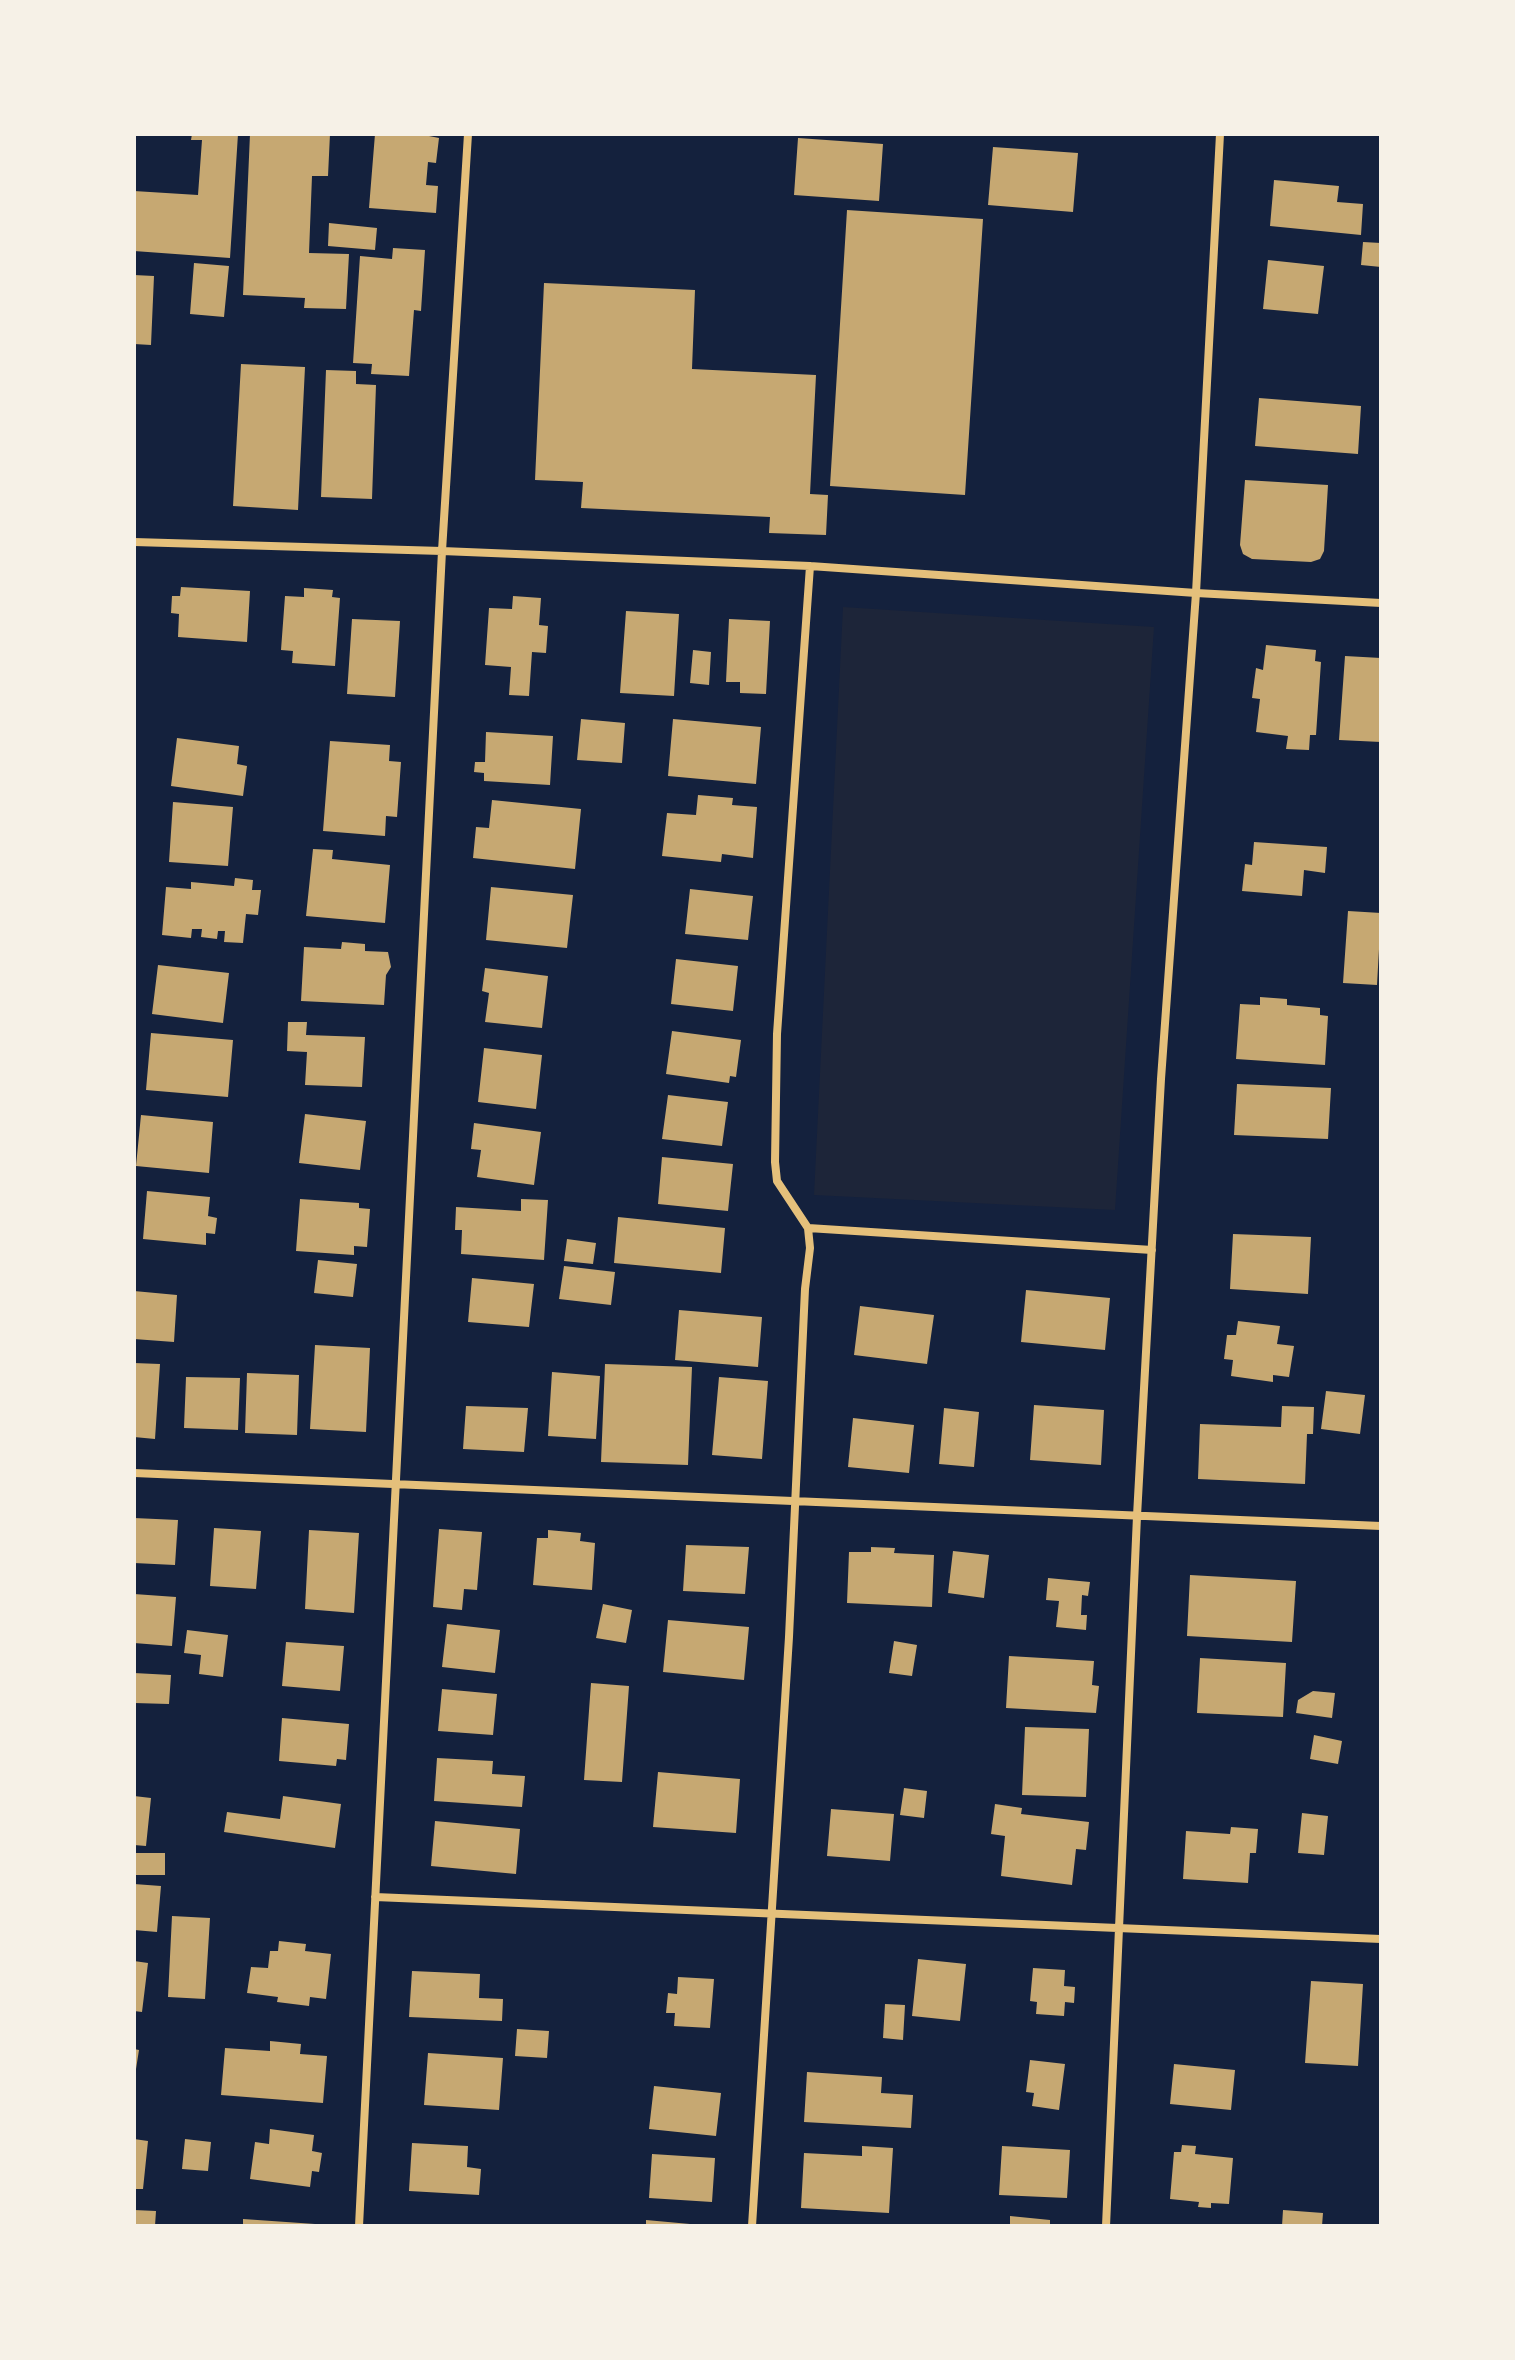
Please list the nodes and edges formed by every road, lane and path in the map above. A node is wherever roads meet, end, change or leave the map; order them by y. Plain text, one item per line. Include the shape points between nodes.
1 (468, 134) edge
2 (1220, 134) edge
3 (134, 542) edge
4 (442, 551) junction
5 (810, 566) junction
6 (1196, 593) junction
7 (1381, 603) edge
8 (808, 1228) junction
9 (1152, 1250) junction
10 (134, 1473) edge
11 (397, 1486) junction
12 (796, 1501) junction
13 (1137, 1516) junction
14 (1381, 1526) edge
15 (375, 1897) junction
16 (770, 1913) junction
17 (1121, 1927) junction
18 (1381, 1939) edge
19 (359, 2226) edge
20 (752, 2226) edge
21 (1106, 2226) edge

1 - 4 street
2 - 6 street
3 - 4 street
4 - 5 street
4 - 11 street
5 - 6 street
5 - 8 street via 777,1034 775,1162 777,1181
6 - 7 street
6 - 9 street
8 - 9 street
8 - 12 street
9 - 13 street
10 - 11 street
11 - 12 street
11 - 15 street
12 - 13 street
12 - 16 street
13 - 14 street
13 - 17 street
15 - 16 street
15 - 19 street
16 - 17 street
16 - 20 street
17 - 18 street
17 - 21 street

